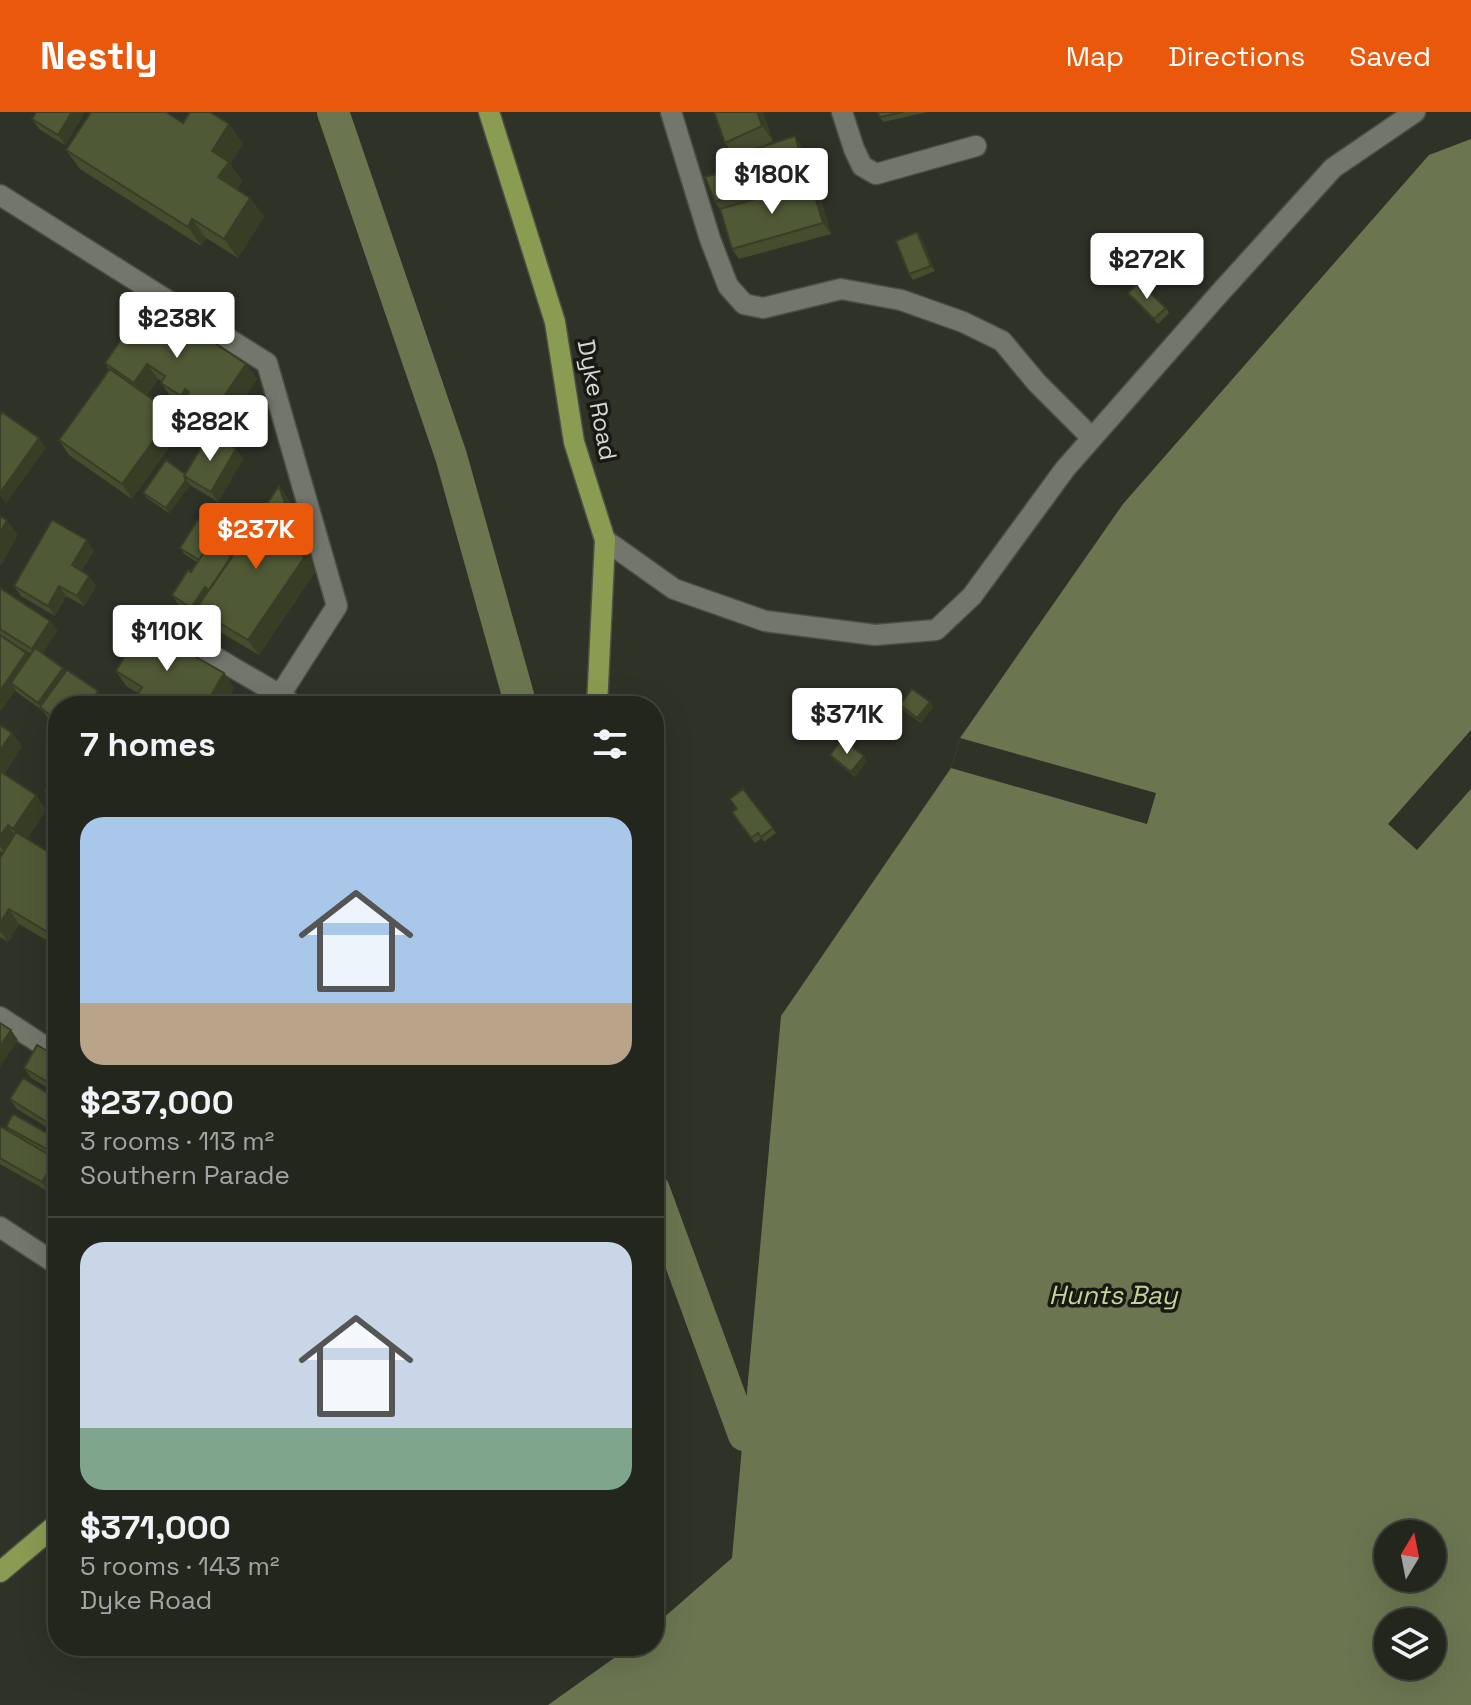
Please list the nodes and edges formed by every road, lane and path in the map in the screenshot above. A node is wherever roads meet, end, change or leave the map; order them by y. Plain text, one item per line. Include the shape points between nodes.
1 (489, 112) edge
2 (671, 112) edge
3 (842, 112) edge
4 (1415, 112) edge
5 (976, 146) dead end
6 (0, 195) edge
7 (1092, 438) junction
8 (605, 540) junction
9 (148, 618) dead end
10 (273, 696) edge
11 (286, 696) edge
12 (598, 696) edge
13 (0, 1017) edge
14 (48, 1045) edge
15 (0, 1227) edge
16 (48, 1258) edge
17 (48, 1531) edge
18 (0, 1572) edge

1 - 8 main road, Dyke Road via 555,322 574,442
2 - 7 street via 714,251 728,286 744,304 763,308 841,289 901,300 963,322 1002,341
3 - 5 street via 862,166 876,174
4 - 7 street via 1333,168
6 - 11 street via 267,363 337,606
7 - 8 street via 972,596 936,630 875,635 765,621 674,589
8 - 12 main road, Dyke Road
9 - 10 street
13 - 14 street
15 - 16 street
17 - 18 main road

